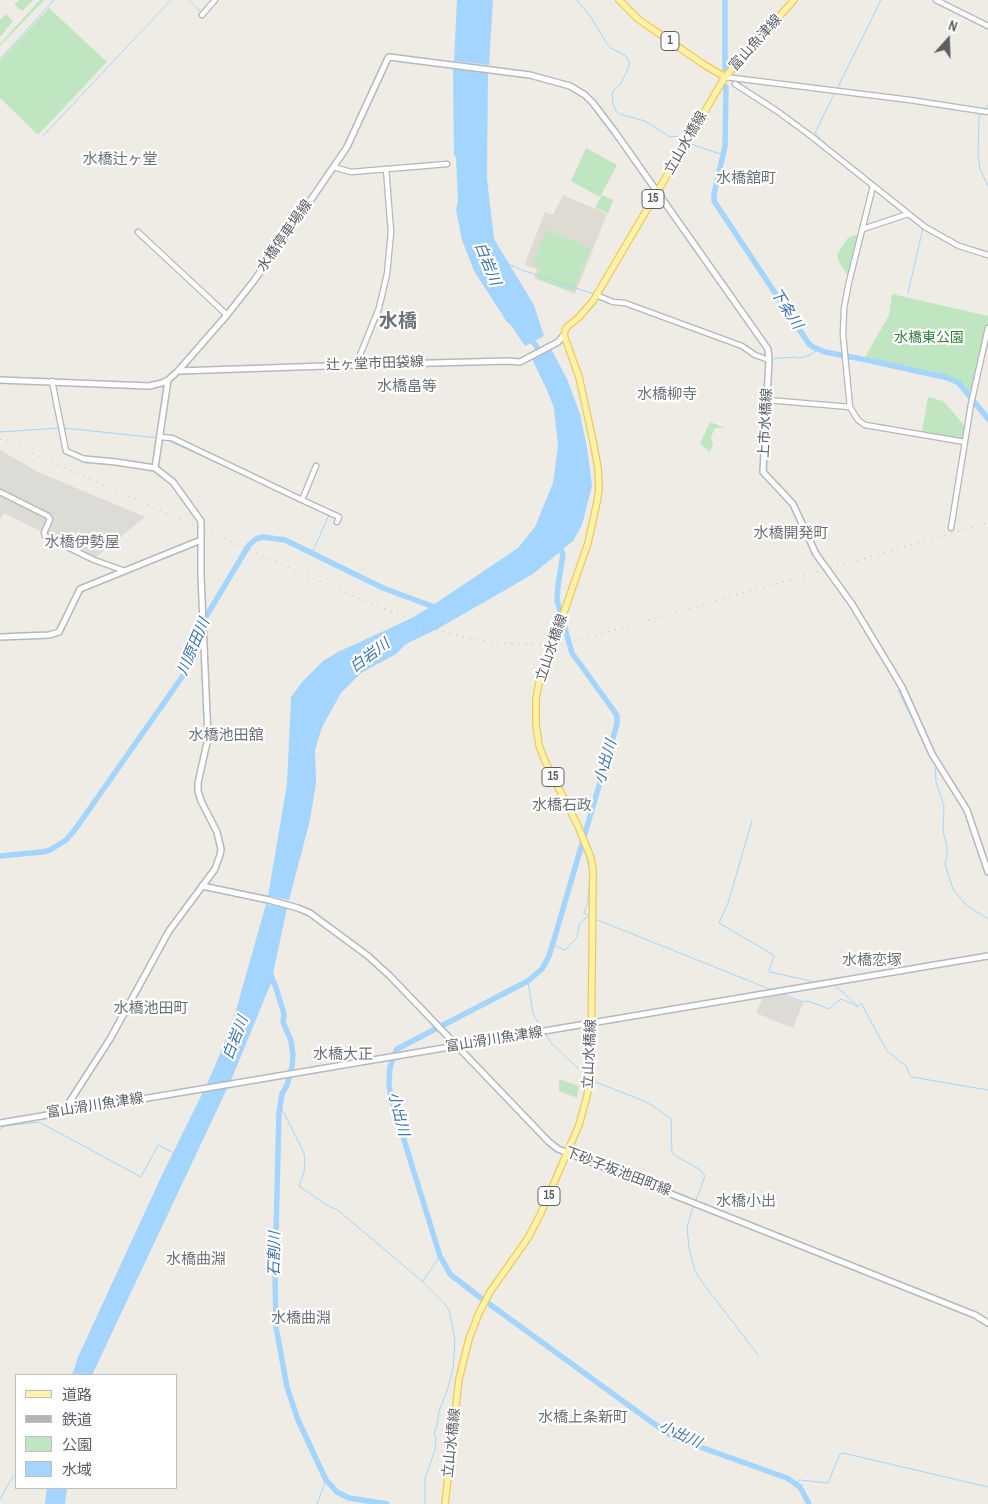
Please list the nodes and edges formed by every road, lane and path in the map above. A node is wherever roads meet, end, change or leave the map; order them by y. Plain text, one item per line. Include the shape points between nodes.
1 (216, 0) edge
2 (619, 0) edge
3 (794, 0) edge
4 (936, 0) edge
5 (202, 15) dead end
6 (988, 26) edge
7 (526, 74) joint
8 (725, 77) junction
9 (735, 84) dead end
10 (988, 112) edge
11 (447, 164) dead end
12 (333, 167) junction
13 (386, 169) junction
14 (873, 186) junction
15 (657, 192) junction
16 (908, 214) junction
17 (863, 229) junction
18 (138, 232) dead end
19 (988, 254) edge
20 (596, 295) junction
21 (227, 315) junction
22 (988, 328) edge
23 (564, 334) junction
24 (769, 360) junction
25 (356, 364) junction
26 (178, 371) junction
27 (0, 380) edge
28 (168, 380) junction
29 (52, 381) junction
30 (767, 400) junction
31 (850, 407) junction
32 (159, 437) junction
33 (965, 442) junction
34 (84, 459) joint
35 (316, 466) dead end
36 (155, 468) junction
37 (0, 492) edge
38 (302, 500) junction
39 (337, 522) dead end
40 (951, 528) dead end
41 (201, 540) junction
42 (124, 571) junction
43 (0, 637) edge
44 (988, 872) edge
45 (202, 886) junction
46 (988, 956) edge
47 (592, 1023) junction
48 (457, 1046) junction
49 (63, 1112) junction
50 (1, 1124) edge
51 (567, 1153) junction
52 (988, 1323) edge
53 (445, 1504) edge

1 - 5 street
2 - 8 main road, 富山魚津線 / 1 via 638,19
3 - 8 main road, 富山魚津線
4 - 6 street
7 - 12 main road, 水橋停車場線 via 388,58 347,146
7 - 15 main road, 上市水橋線 via 562,83 585,95
8 - 10 street
8 - 15 main road, 立山水橋線 / 15
9 - 14 street via 811,136
11 - 13 street
12 - 13 street via 351,172
12 - 21 main road, 水橋停車場線
13 - 25 street via 390,232 387,274 378,308
14 - 16 street
14 - 17 street
15 - 20 main road, 立山水橋線 / 15
15 - 24 main road, 上市水橋線 via 764,342
16 - 17 street
16 - 19 street via 960,246
17 - 31 street via 844,308 844,354
18 - 21 street
20 - 23 main road, 立山水橋線 / 15
20 - 24 street via 742,346
21 - 26 main road, 水橋停車場線
22 - 33 street
23 - 25 main road, 辻ヶ堂市田袋線 via 558,342 516,362
23 - 47 main road, 立山水橋線 / 15, bridge via 585,402 598,468 598,502 588,543 540,678 535,710 544,759 578,826 593,870
24 - 30 main road, 上市水橋線
25 - 26 main road, 辻ヶ堂市田袋線
26 - 28 main road, 水橋停車場線
27 - 29 main road
28 - 29 main road via 149,386
28 - 32 main road
29 - 34 street via 66,451
30 - 31 street
30 - 44 main road, 上市水橋線 via 764,472 793,504 816,554 852,604 902,687 932,754 967,810
31 - 33 street via 858,420 872,427
32 - 36 main road
32 - 38 street via 173,439
33 - 40 street
34 - 36 main road
35 - 38 street
36 - 41 main road via 173,482 200,518
37 - 42 street via 48,516 45,536
38 - 39 street via 339,517
41 - 42 main road
41 - 45 main road via 208,733 198,791 200,801 218,832 221,849 215,869
42 - 43 main road via 80,589 59,632
45 - 48 main road, 下砂子坂池田町線 via 310,913 374,962
45 - 49 main road via 169,931 110,1039
46 - 47 main road, 富山滑川魚津線
47 - 48 main road, 富山滑川魚津線
47 - 51 main road, 立山水橋線 / 15 via 590,1083
48 - 49 main road, 富山滑川魚津線
48 - 51 main road, 下砂子坂池田町線 via 549,1142
49 - 50 main road, 富山滑川魚津線
51 - 52 main road, 下砂子坂池田町線 via 664,1189 976,1315
51 - 53 main road, 立山水橋線 / 15 via 536,1224 498,1278 469,1339 461,1366

